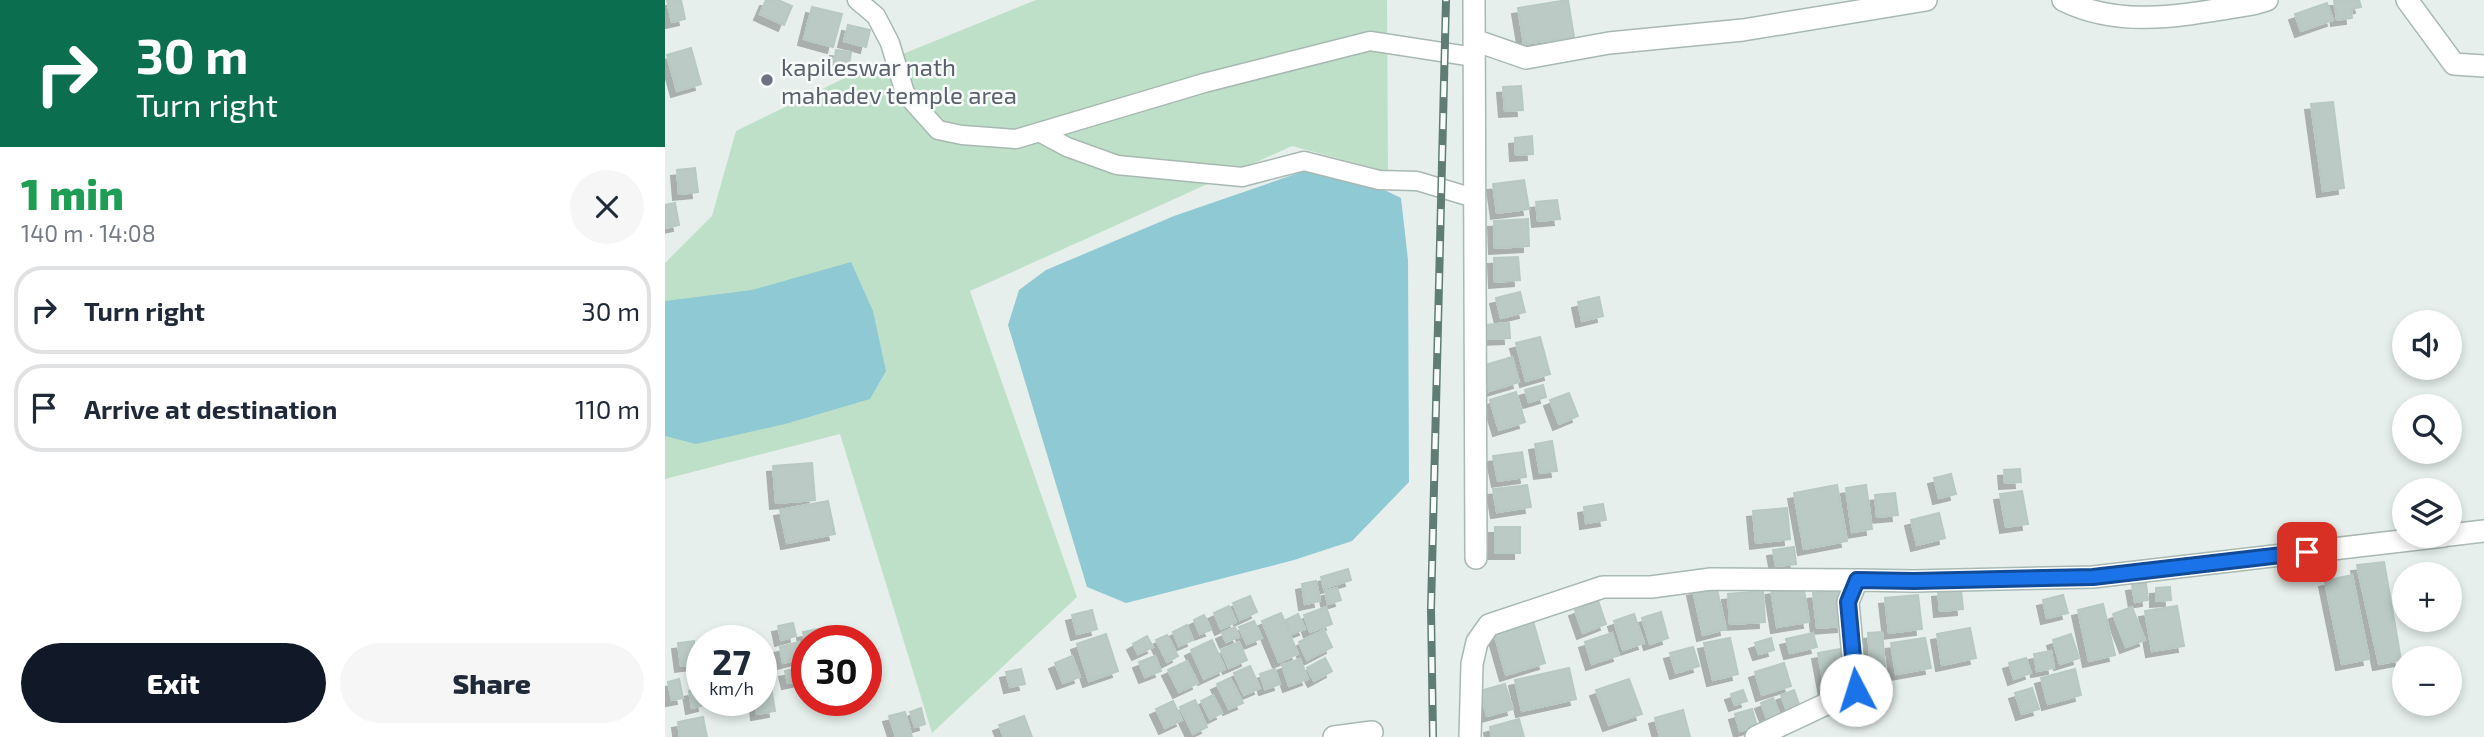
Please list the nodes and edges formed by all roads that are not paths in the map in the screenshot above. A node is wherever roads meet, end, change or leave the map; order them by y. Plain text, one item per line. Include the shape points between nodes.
1 (857, 0) edge
2 (1474, 0) edge
3 (1926, 0) edge
4 (2063, 0) edge
5 (2267, 0) edge
6 (2407, 0) edge
7 (1474, 49) junction
8 (2484, 66) edge
9 (1041, 132) junction
10 (1474, 198) junction
11 (2484, 531) edge
12 (2462, 534) edge
13 (2392, 542) edge
14 (1476, 558) dead end
15 (1857, 580) junction
16 (1372, 732) dead end
17 (1334, 737) edge
18 (1470, 737) edge
19 (1756, 737) edge

1 - 9 street via 876,16 890,43 905,93 938,130 1016,139
2 - 7 street
3 - 7 street via 1526,58
4 - 5 street via 2083,10 2140,19
6 - 8 street via 2454,64
7 - 9 street via 1370,41 1204,83
7 - 10 street
9 - 10 street via 1117,165 1242,177 1304,161 1378,180 1417,181
10 - 14 street
11 - 12 street
13 - 15 street via 2093,577
15 - 18 street via 1711,579 1651,587 1603,587 1489,625 1477,642 1472,664
15 - 19 street via 1848,602 1856,690
16 - 17 street

